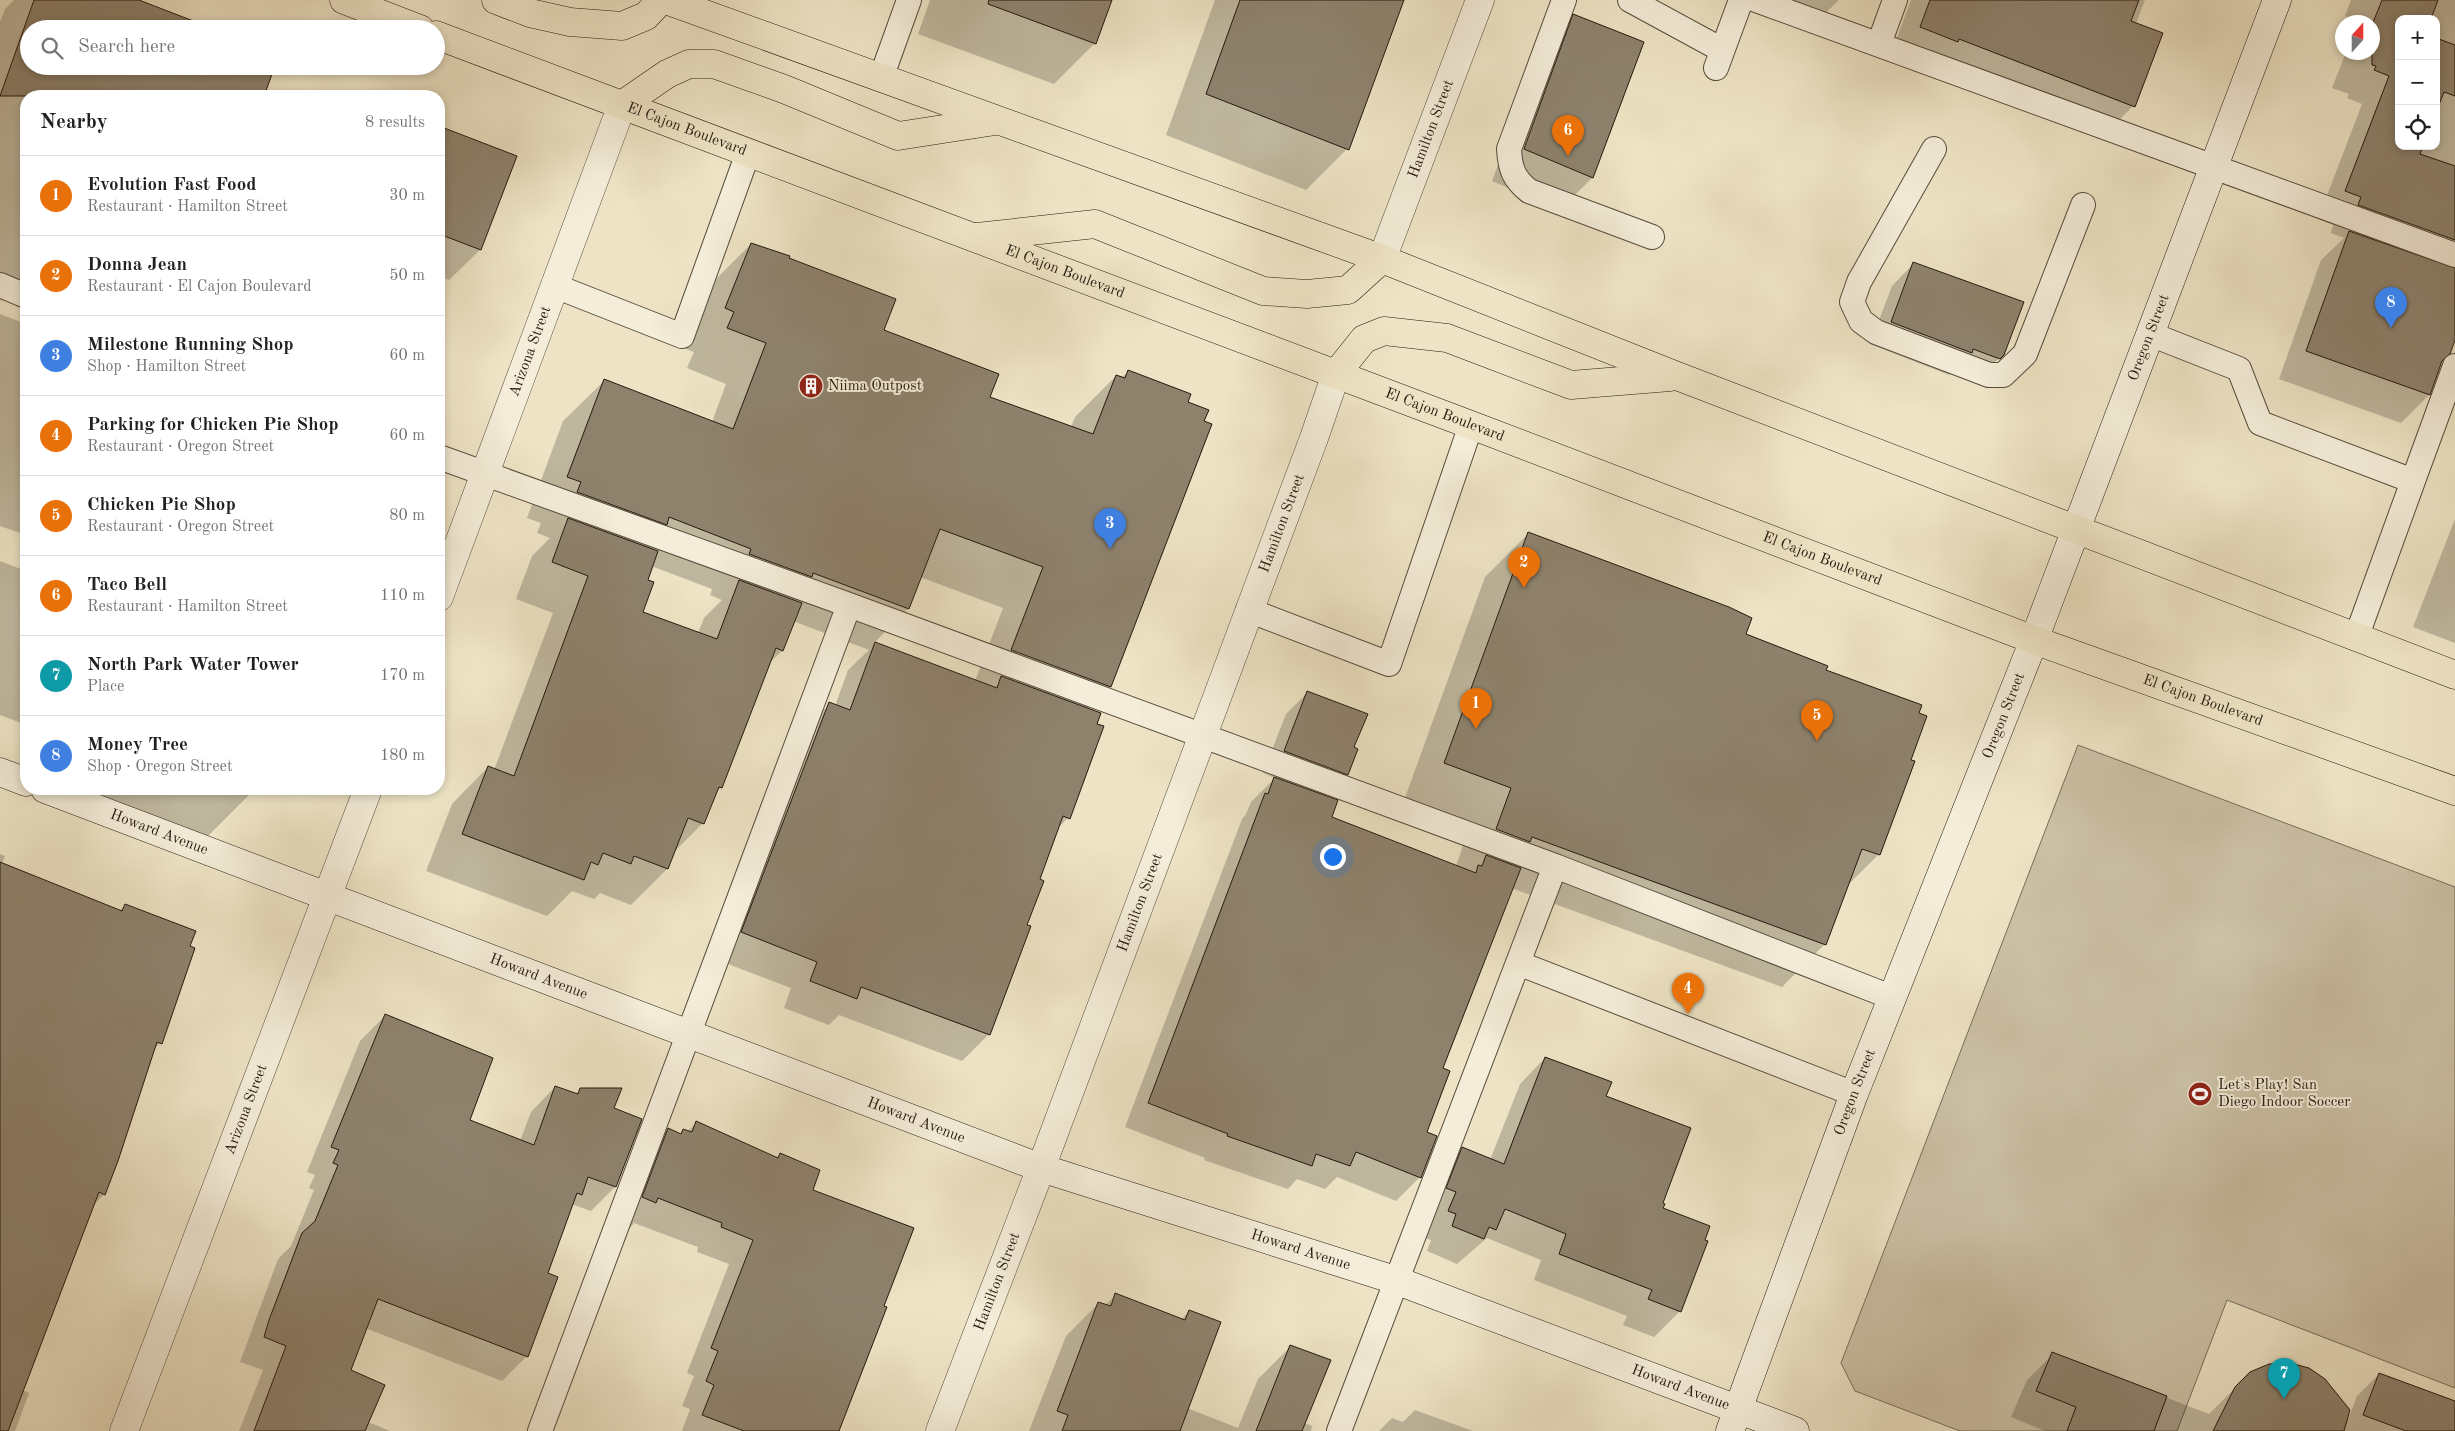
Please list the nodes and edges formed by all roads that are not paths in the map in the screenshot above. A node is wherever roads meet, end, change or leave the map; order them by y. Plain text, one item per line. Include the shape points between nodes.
1 (344, 0) edge
2 (496, 0) edge
3 (661, 0) edge
4 (666, 0) edge
5 (909, 0) edge
6 (1480, 0) edge
7 (1564, 0) edge
8 (1630, 0) edge
9 (1742, 0) edge
10 (1756, 0) edge
11 (1895, 0) edge
12 (2277, 0) edge
13 (396, 20) edge
14 (445, 38) edge
15 (1879, 44) junction
16 (881, 78) junction
17 (622, 105) junction
18 (999, 121) junction
19 (1934, 149) dead end
20 (748, 153) junction
21 (2213, 166) junction
22 (2083, 205) dead end
23 (1652, 237) dead end
24 (973, 238) junction
25 (2455, 255) edge
26 (1382, 259) junction
27 (0, 285) edge
28 (554, 286) junction
29 (20, 293) edge
30 (2150, 334) junction
31 (2455, 366) edge
32 (1336, 374) junction
33 (1677, 376) junction
34 (1471, 425) junction
35 (445, 459) edge
36 (484, 475) junction
37 (2413, 480) junction
38 (2075, 530) junction
39 (445, 581) edge
40 (849, 605) junction
41 (1248, 610) junction
42 (2356, 638) junction
43 (2034, 640) junction
44 (2455, 675) edge
45 (1201, 736) junction
46 (0, 772) edge
47 (2455, 773) edge
48 (2415, 775) junction
49 (20, 780) edge
50 (2455, 791) edge
51 (61, 795) edge
52 (366, 795) edge
53 (1555, 866) junction
54 (328, 896) junction
55 (1518, 963) junction
56 (1891, 997) junction
57 (688, 1034) junction
58 (1854, 1094) junction
59 (1041, 1168) junction
60 (1396, 1280) junction
61 (1734, 1420) edge
62 (124, 1431) edge
63 (540, 1431) edge
64 (940, 1431) edge
65 (1338, 1431) edge
66 (1795, 1431) edge

1 - 13 main road
2 - 3 main road via 530,13 570,22 622,26 646,16
4 - 16 main road
5 - 16 lane
6 - 26 street, Hamilton Street
7 - 23 lane via 1509,149 1510,167 1517,182 1529,191
8 - 9 lane via 1719,59
10 - 15 lane
11 - 15 lane
12 - 21 street, Oregon Street
14 - 17 main road, El Cajon Boulevard
15 - 21 lane
16 - 18 main road
17 - 18 main road via 667,74 689,64 714,64 898,136
17 - 20 main road, El Cajon Boulevard
17 - 28 street, Arizona Street
18 - 26 main road
19 - 22 lane via 1859,282 1852,302 1861,321 1876,332 1989,375 2003,375 2025,354
20 - 24 main road, El Cajon Boulevard
20 - 28 lane via 682,336
21 - 25 lane
21 - 30 street, Oregon Street
24 - 26 main road via 1095,224 1263,291 1308,294 1348,290
24 - 32 main road, El Cajon Boulevard
26 - 33 main road
27 - 29 lane
28 - 36 street, Arizona Street
30 - 37 lane via 2239,369 2260,423
30 - 38 street, Oregon Street
31 - 37 lane
32 - 33 main road via 1364,340 1384,331 1447,338 1570,385
32 - 34 main road, El Cajon Boulevard
32 - 41 street, Hamilton Street
33 - 38 main road
34 - 41 lane via 1388,664
34 - 43 main road, El Cajon Boulevard
35 - 36 lane
36 - 39 street, Arizona Street
36 - 40 lane
37 - 42 lane
38 - 42 main road
38 - 43 street, Oregon Street
40 - 45 lane
40 - 57 lane
41 - 45 street, Hamilton Street
42 - 44 main road
43 - 48 main road, El Cajon Boulevard
43 - 56 street, Oregon Street
45 - 53 lane
45 - 59 street, Hamilton Street
46 - 49 street
47 - 48 main road
48 - 50 main road, El Cajon Boulevard
51 - 54 street, Howard Avenue
52 - 54 street, Arizona Street
53 - 55 lane
53 - 56 lane
54 - 57 street, Howard Avenue
54 - 62 street, Arizona Street
55 - 58 lane
55 - 60 lane
56 - 58 street, Oregon Street
57 - 59 street, Howard Avenue
57 - 63 lane
58 - 61 street, Oregon Street
59 - 60 street, Howard Avenue
59 - 64 street, Hamilton Street
60 - 61 street, Howard Avenue
60 - 65 lane
61 - 66 street, Howard Avenue

